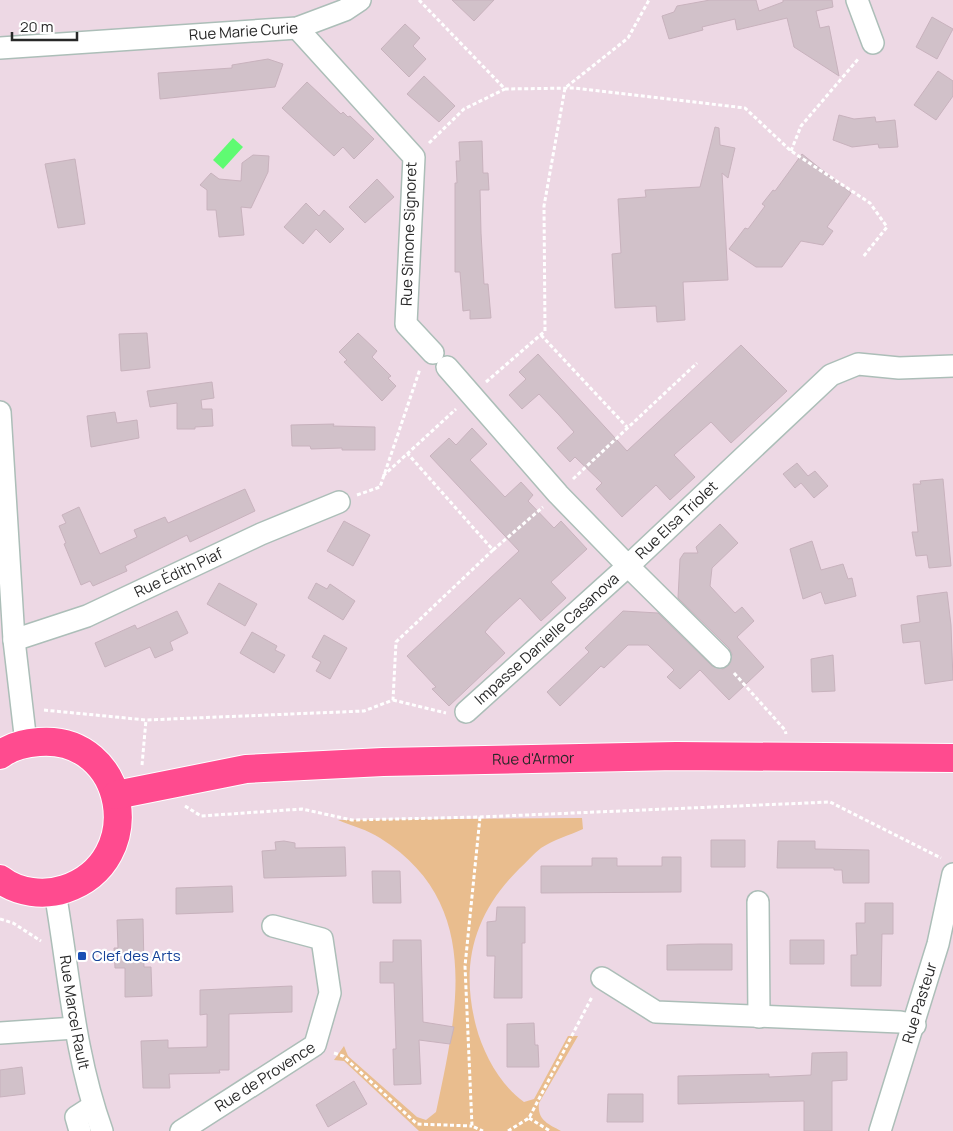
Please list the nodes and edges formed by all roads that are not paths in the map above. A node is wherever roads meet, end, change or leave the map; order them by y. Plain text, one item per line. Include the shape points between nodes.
1 (360, 0) edge
2 (857, 0) edge
3 (297, 28) junction
4 (873, 42) road end
5 (0, 48) edge
6 (436, 355) joint
7 (953, 366) edge
8 (0, 412) edge
9 (339, 502) road end
10 (628, 566) junction
11 (14, 640) junction
12 (720, 658) road end
13 (466, 712) road end
14 (26, 743) junction
15 (0, 755) edge
16 (953, 758) edge
17 (128, 792) junction
18 (949, 867) edge
19 (0, 878) edge
20 (55, 892) junction
21 (758, 902) dead end
22 (273, 926) dead end
23 (602, 978) road end
24 (759, 1016) junction
25 (915, 1025) junction
26 (75, 1028) junction
27 (0, 1033) edge
28 (92, 1106) junction
29 (80, 1131) edge
30 (102, 1131) edge
31 (181, 1131) edge
32 (880, 1131) edge

1 - 3 street, Rue Marie Curie via 345,10
2 - 4 street
3 - 5 street, Rue Marie Curie
3 - 6 street, Rue Simone Signoret via 414,157 406,324
6 - 10 street, Rue Elsa Triolet via 558,494
7 - 10 street, Rue Elsa Triolet via 899,368 858,364 831,375
8 - 11 street
9 - 11 street, Rue Édith Piaf via 261,534 87,616
10 - 12 street
10 - 13 street, Impasse Danielle Casanova
11 - 14 street
14 - 15 main road
14 - 17 main road via 49,741 64,744 91,758
16 - 17 main road, Rue d'Armor via 666,757 344,764 246,769
17 - 20 main road via 113,846 100,868 79,884
18 - 25 street, Rue Pasteur via 938,944
19 - 20 main road via 6,884 30,892
20 - 26 street, Rue Marcel Rault
21 - 24 street
22 - 31 street, Rue de Provence via 322,939 330,993 315,1045
23 - 24 street via 656,1012
24 - 25 street
25 - 32 street, Rue Pasteur
26 - 27 street
26 - 28 street, Rue Marcel Rault
28 - 29 street via 76,1117
28 - 30 street, Rue Marcel Rault

